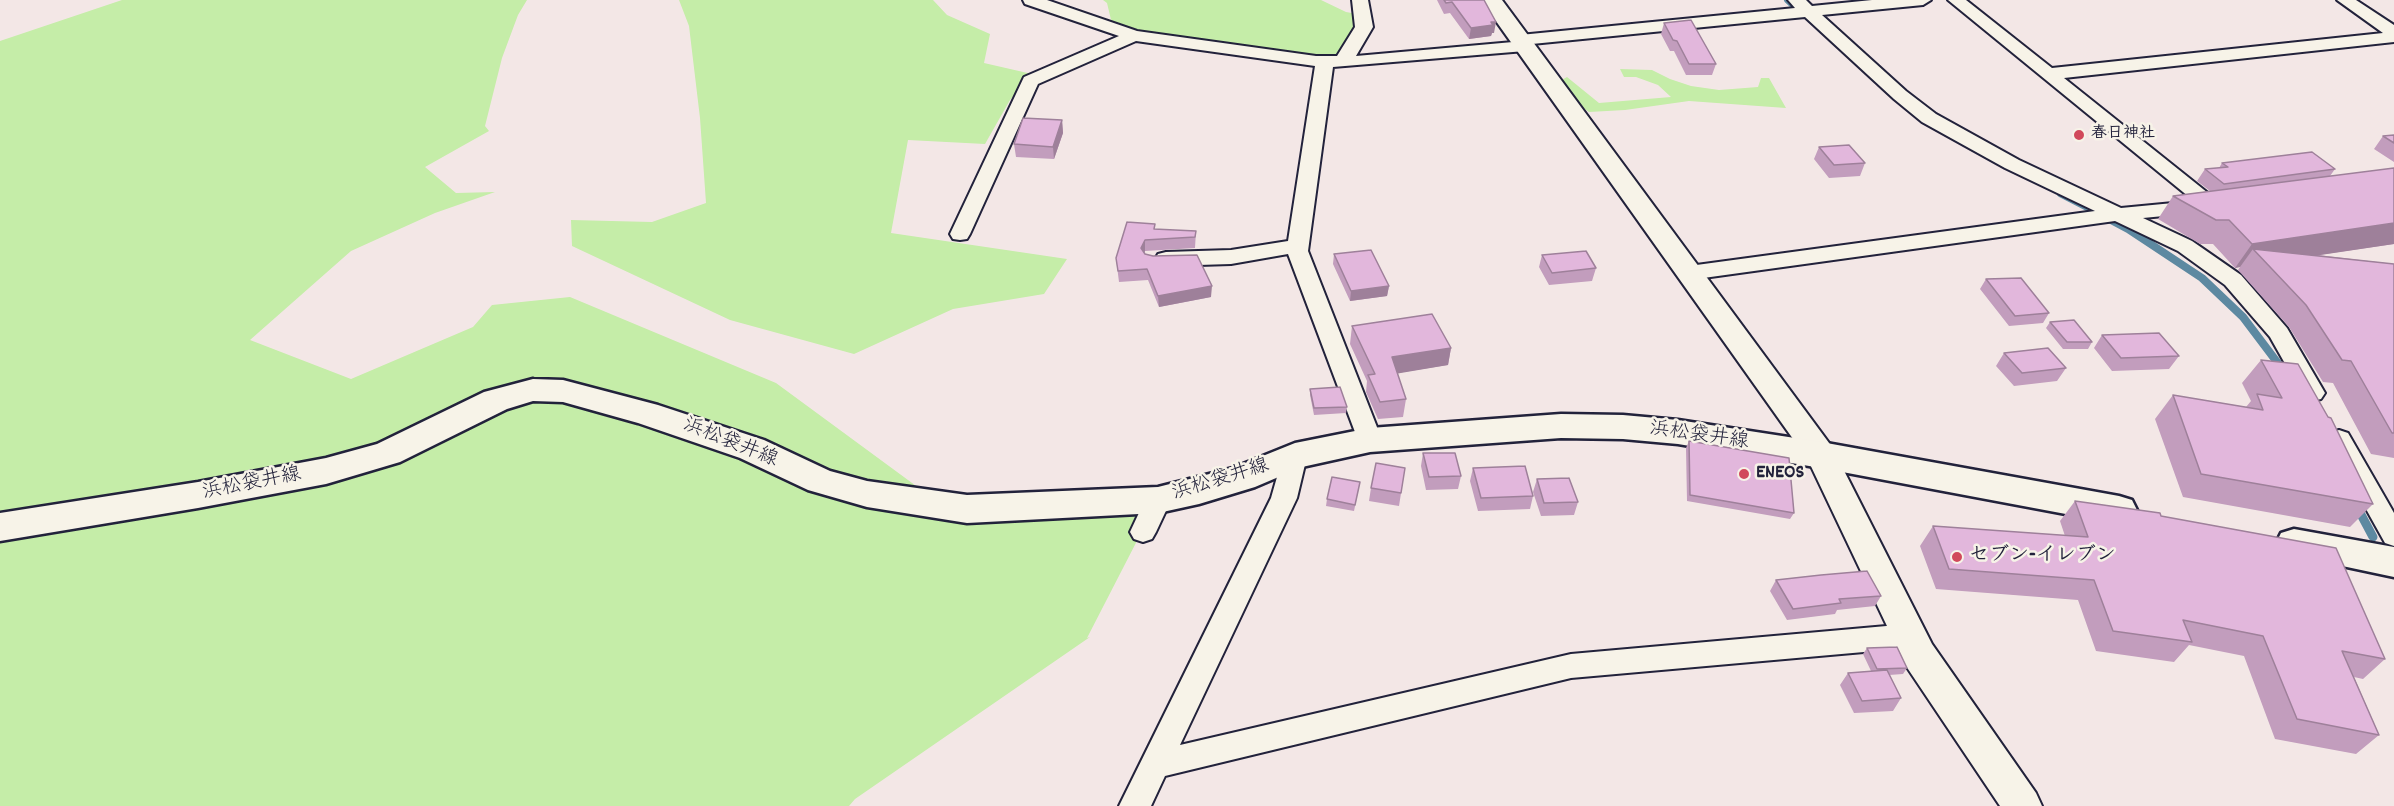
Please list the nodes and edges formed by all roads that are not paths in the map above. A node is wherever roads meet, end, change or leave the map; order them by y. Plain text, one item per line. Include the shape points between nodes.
1 (1031, 0) edge
2 (1360, 0) edge
3 (1491, 0) edge
4 (1923, 0) edge
5 (1956, 0) edge
6 (2345, 0) edge
7 (1802, 6) edge
8 (2394, 35) edge
9 (1134, 36) junction
10 (1522, 43) junction
11 (1334, 61) junction
12 (2048, 74) junction
13 (2234, 202) edge
14 (2211, 205) junction
15 (2119, 214) junction
16 (960, 234) dead end
17 (1298, 246) junction
18 (1154, 258) edge
19 (1689, 273) junction
20 (1370, 440) junction
21 (1821, 455) junction
22 (1295, 456) junction
23 (1158, 500) junction
24 (2152, 517) edge
25 (0, 528) edge
26 (1143, 532) dead end
27 (2394, 536) edge
28 (2267, 538) edge
29 (2394, 562) edge
30 (1909, 636) junction
31 (1155, 765) junction
32 (1135, 806) edge
33 (2022, 806) edge

1 - 9 street
2 - 11 street via 1364,27
3 - 10 street
4 - 7 street
5 - 12 street
6 - 8 street
7 - 10 street
7 - 15 street via 1929,118 2012,164
8 - 12 street
9 - 11 street
9 - 16 street via 1030,81
10 - 11 street
10 - 19 street
11 - 17 street
12 - 14 street
13 - 14 street
14 - 15 street
15 - 19 street
15 - 27 street via 2185,246 2233,280 2279,333
17 - 18 street via 1231,257
17 - 20 street via 1297,252
19 - 21 street
20 - 21 main road, 浜松袋井線 via 1561,426 1623,427
20 - 22 main road, 浜松袋井線
21 - 24 main road, 浜松袋井線
21 - 30 street
22 - 23 main road, 浜松袋井線 via 1243,478
22 - 31 street via 1284,498
23 - 25 main road, 浜松袋井線 via 967,508 867,494 820,482 752,449 646,413 572,393 532,390 496,400 388,453 326,471
23 - 26 street
28 - 29 main road
30 - 31 street via 1571,666
30 - 33 street
31 - 32 street

